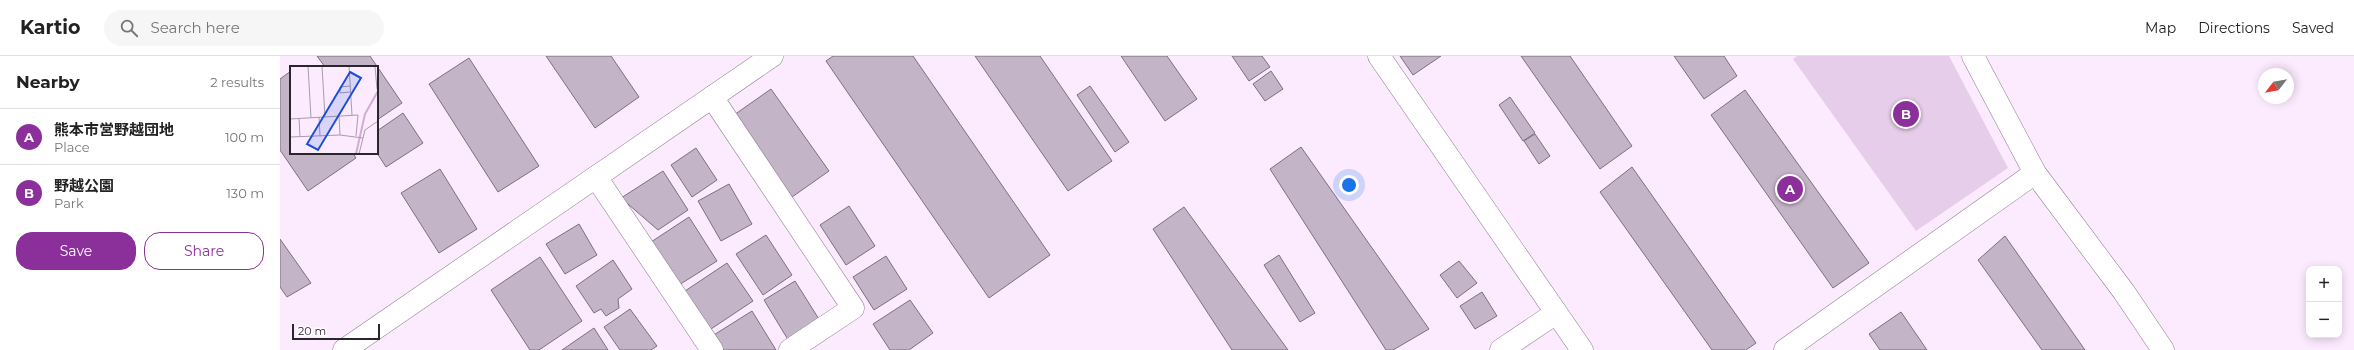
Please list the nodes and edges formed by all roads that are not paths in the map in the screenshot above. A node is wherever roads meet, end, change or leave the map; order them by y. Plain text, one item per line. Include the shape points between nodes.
1 (772, 56) edge
2 (1378, 56) edge
3 (1973, 56) edge
4 (712, 97) junction
5 (2035, 173) junction
6 (596, 177) junction
7 (1556, 313) junction
8 (344, 350) edge
9 (712, 350) edge
10 (790, 350) edge
11 (1501, 350) edge
12 (1582, 350) edge
13 (1785, 350) edge
14 (2163, 350) edge

1 - 4 street
2 - 7 street
3 - 5 street
4 - 6 street
4 - 10 street via 853,308
5 - 13 street
5 - 14 street via 2124,292
6 - 8 street
6 - 9 street
7 - 11 street
7 - 12 street

